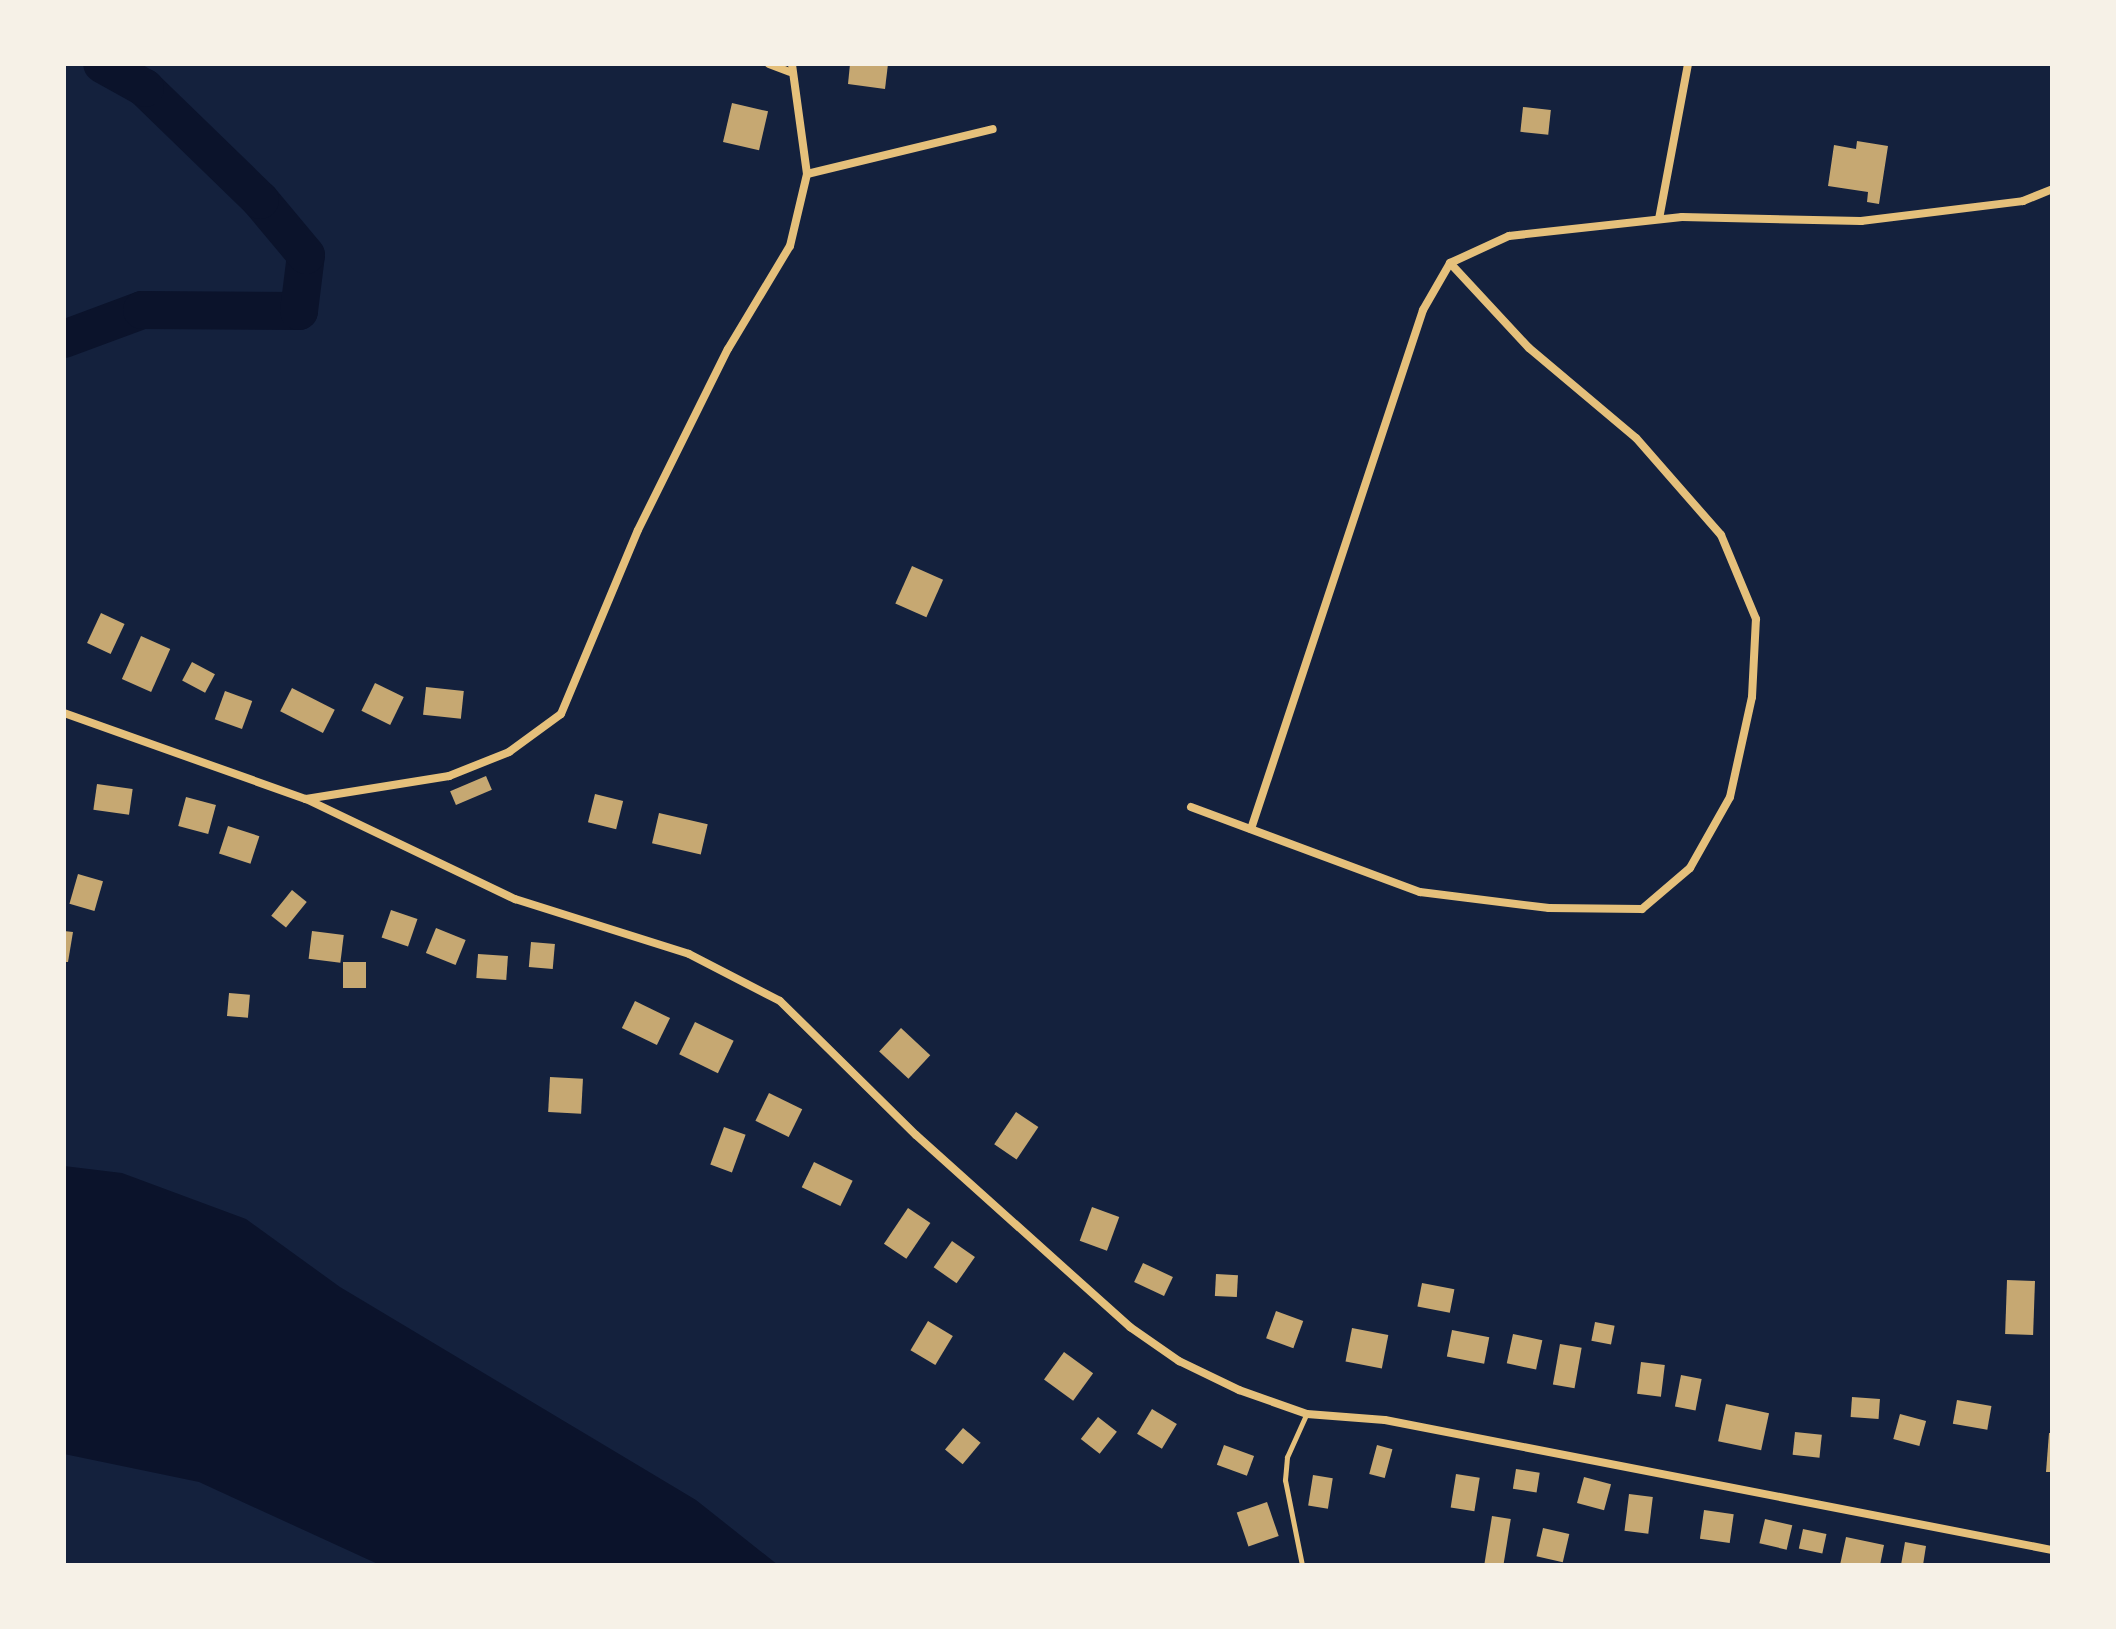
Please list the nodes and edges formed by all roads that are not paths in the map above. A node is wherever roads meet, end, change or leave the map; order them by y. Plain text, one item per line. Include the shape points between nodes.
1 (769, 64) edge
2 (1688, 64) edge
3 (791, 68) edge
4 (993, 129) dead end
5 (807, 174) junction
6 (2052, 189) edge
7 (1659, 219) junction
8 (1450, 263) junction
9 (64, 713) edge
10 (306, 799) junction
11 (1191, 807) dead end
12 (1251, 829) junction
13 (1307, 1414) junction
14 (2052, 1550) edge
15 (1302, 1565) edge

1 - 3 street
2 - 7 street
3 - 5 street
4 - 5 street
5 - 10 street via 790,246 728,349 638,530 561,714 509,752 449,776
6 - 7 street via 2023,201 1861,221
7 - 8 street via 1509,236
8 - 12 street via 1423,310
8 - 12 street via 1529,348 1636,438 1721,535 1756,619 1752,697 1730,797 1690,868 1642,909 1549,908 1420,892
9 - 10 street
10 - 13 street via 515,899 689,954 780,1001 916,1135 1130,1327 1179,1361
11 - 12 street
13 - 14 street via 1385,1420
13 - 15 lane via 1287,1457 1285,1480

